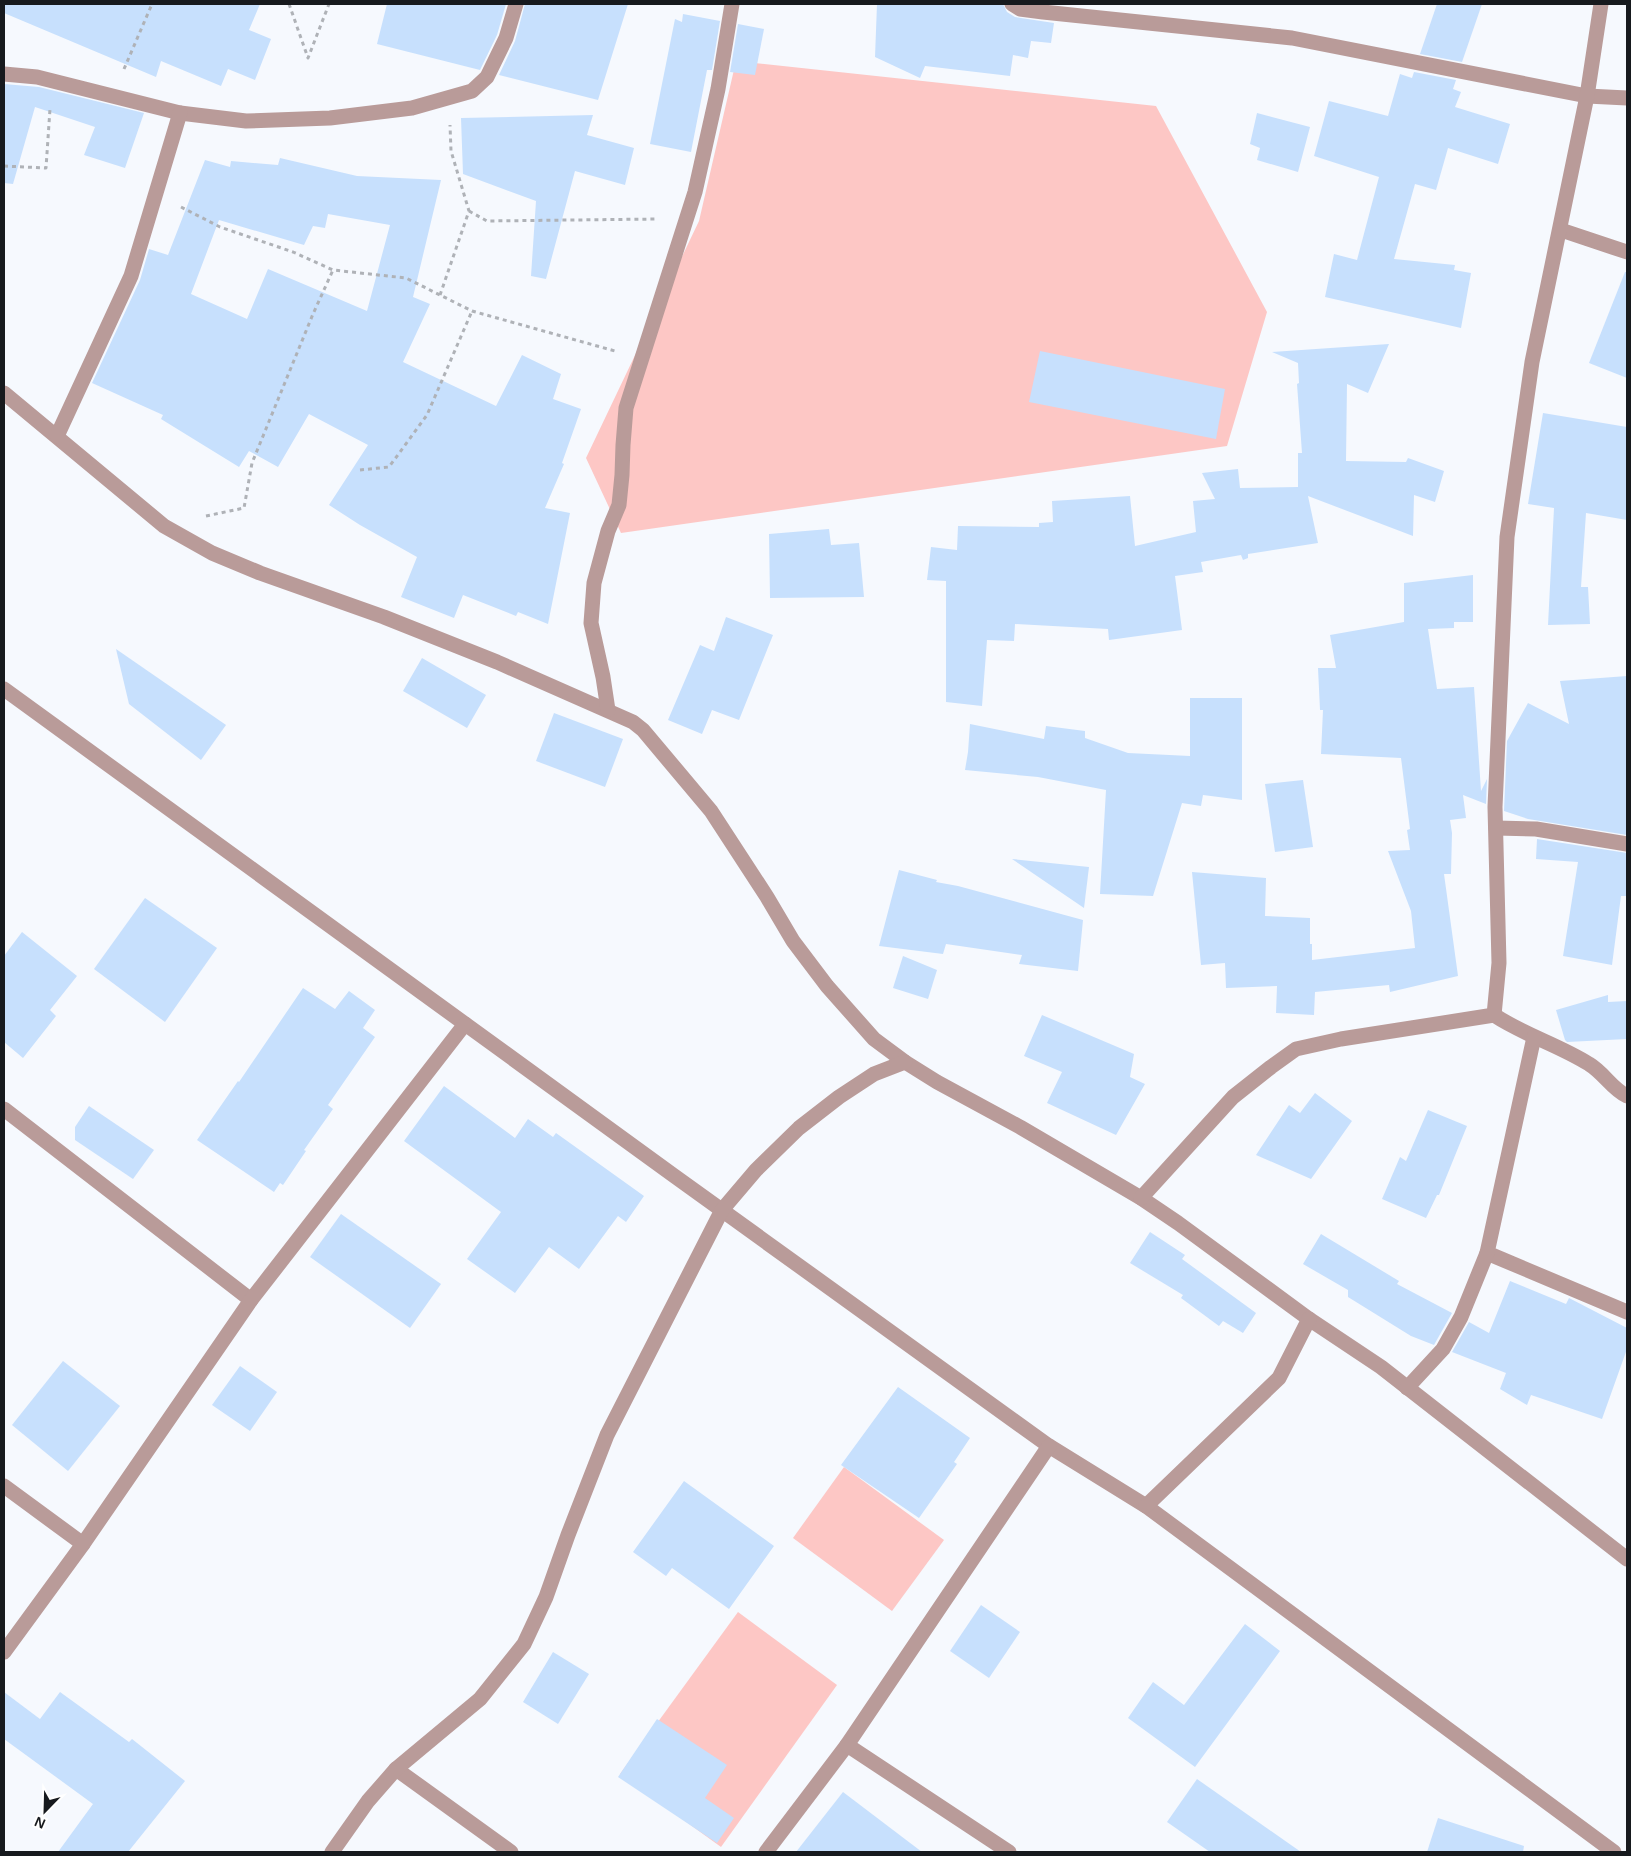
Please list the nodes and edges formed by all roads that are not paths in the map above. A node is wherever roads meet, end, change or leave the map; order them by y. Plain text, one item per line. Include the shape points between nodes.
1 (516, 4) edge
2 (732, 4) edge
3 (1012, 4) edge
4 (1601, 4) edge
5 (4, 74) edge
6 (1587, 96) junction
7 (1627, 98) edge
8 (180, 113) junction
9 (1561, 230) junction
10 (1627, 252) edge
11 (4, 393) edge
12 (57, 436) junction
13 (4, 689) edge
14 (608, 710) junction
15 (1496, 828) junction
16 (1627, 844) edge
17 (1494, 1015) junction
18 (465, 1024) junction
19 (1534, 1037) junction
20 (905, 1062) junction
21 (1627, 1096) edge
22 (4, 1109) edge
23 (1141, 1198) junction
24 (722, 1210) junction
25 (1487, 1253) junction
26 (251, 1300) junction
27 (1627, 1312) edge
28 (1309, 1319) junction
29 (1407, 1388) junction
30 (1049, 1446) junction
31 (4, 1486) edge
32 (1146, 1506) junction
33 (83, 1544) junction
34 (1627, 1559) edge
35 (4, 1652) edge
36 (847, 1745) junction
37 (396, 1769) junction
38 (332, 1852) edge
39 (511, 1852) edge
40 (766, 1852) edge
41 (1010, 1852) edge
42 (1614, 1852) edge

1 - 8 street via 506,38 487,77 472,91 412,108 330,118 246,121
2 - 14 street via 695,192 626,408 619,505 608,531 594,583 591,624
3 - 6 street via 1020,9 1043,12 1292,38
4 - 6 street
5 - 8 street via 52,80
6 - 7 street
6 - 9 street
8 - 12 street via 132,276
9 - 10 street
9 - 15 street via 1532,362 1507,537 1494,807
11 - 12 street
12 - 14 street via 164,526 212,553 384,617
13 - 18 street
14 - 20 street via 643,730 711,812 793,941 827,986 874,1039
15 - 16 street via 1536,829
15 - 17 street via 1499,963
17 - 19 street
17 - 23 street via 1296,1049 1233,1097
18 - 24 street
18 - 26 street
19 - 21 street via 1592,1065
19 - 25 street
20 - 23 street
20 - 24 street via 874,1074 799,1128 756,1170
22 - 26 street
23 - 28 street
24 - 30 street
24 - 37 street via 607,1435 546,1597 524,1644 480,1699
25 - 27 street
25 - 29 street via 1461,1317 1443,1349
26 - 33 street
28 - 29 street
28 - 32 street via 1279,1378
29 - 34 street
30 - 32 street
30 - 36 street
31 - 33 street
32 - 42 street
33 - 35 street
36 - 40 street
36 - 41 street
37 - 38 street via 368,1801
37 - 39 street

